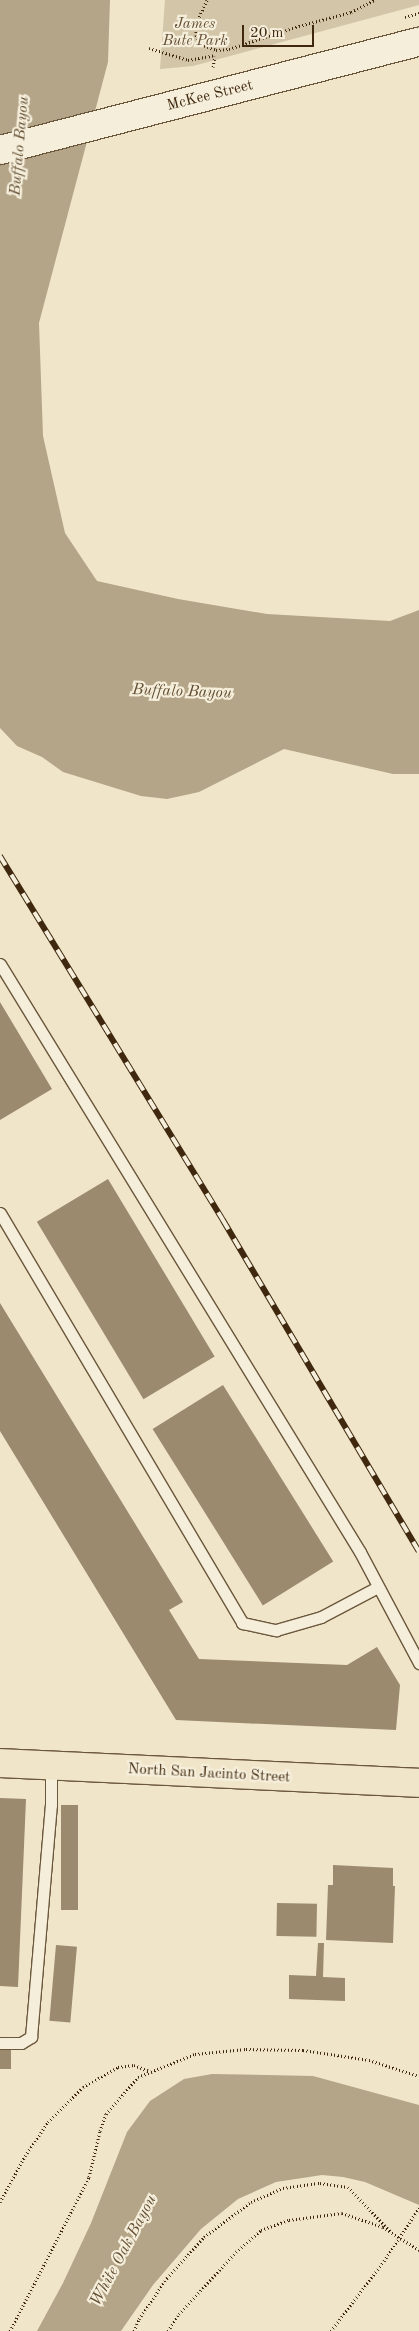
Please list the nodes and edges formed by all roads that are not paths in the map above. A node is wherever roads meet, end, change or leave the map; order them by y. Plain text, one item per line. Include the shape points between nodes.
1 (419, 42) edge
2 (0, 150) edge
3 (0, 964) edge
4 (0, 1213) edge
5 (378, 1587) junction
6 (419, 1663) edge
7 (0, 1763) edge
8 (50, 1766) junction
9 (419, 1783) edge
10 (0, 2043) edge

1 - 2 main road, McKee Street
3 - 5 lane via 360,1552
4 - 5 lane via 242,1623 276,1630 320,1617
5 - 6 lane
7 - 8 main road, North San Jacinto Street
8 - 9 main road, North San Jacinto Street
8 - 10 lane via 51,1804 31,2037 21,2043

